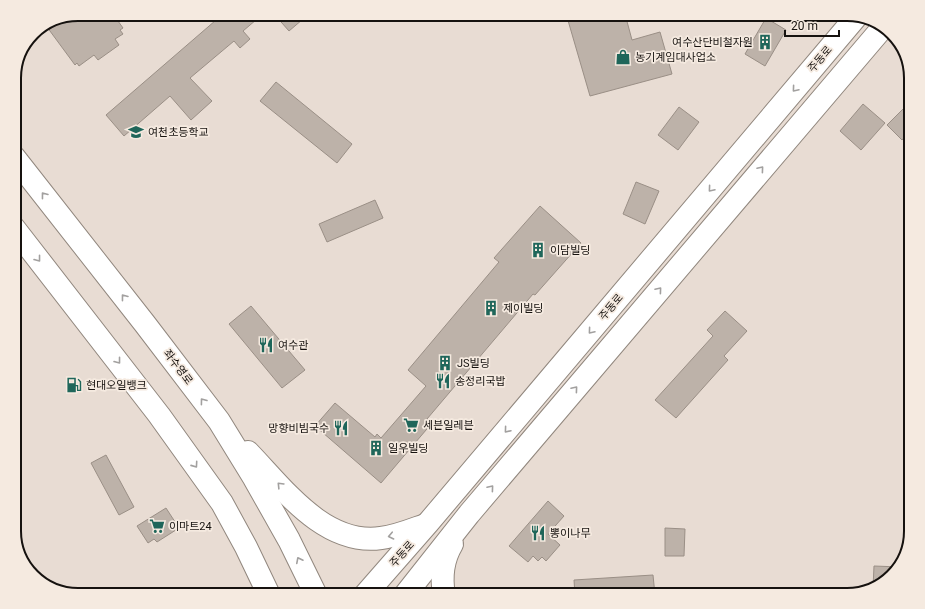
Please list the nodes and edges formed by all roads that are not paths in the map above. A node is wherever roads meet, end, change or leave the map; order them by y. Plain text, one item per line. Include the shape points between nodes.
1 (853, 21) edge
2 (879, 31) edge
3 (21, 166) edge
4 (21, 237) edge
5 (219, 422) junction
6 (469, 514) junction
7 (428, 523) junction
8 (266, 588) edge
9 (313, 588) edge
10 (371, 588) edge
11 (411, 588) edge
12 (443, 588) edge

1 -> 7 street, 주동로
6 -> 2 street
5 -> 3 street, 좌수영로
4 -> 8 street via 160,415 213,491 246,547
7 -> 5 street via 407,532 381,538 350,535 329,528 305,511
9 -> 5 street, 좌수영로 via 289,540
6 - 11 street
6 - 12 street via 449,549 442,579
7 - 10 street, 주동로

